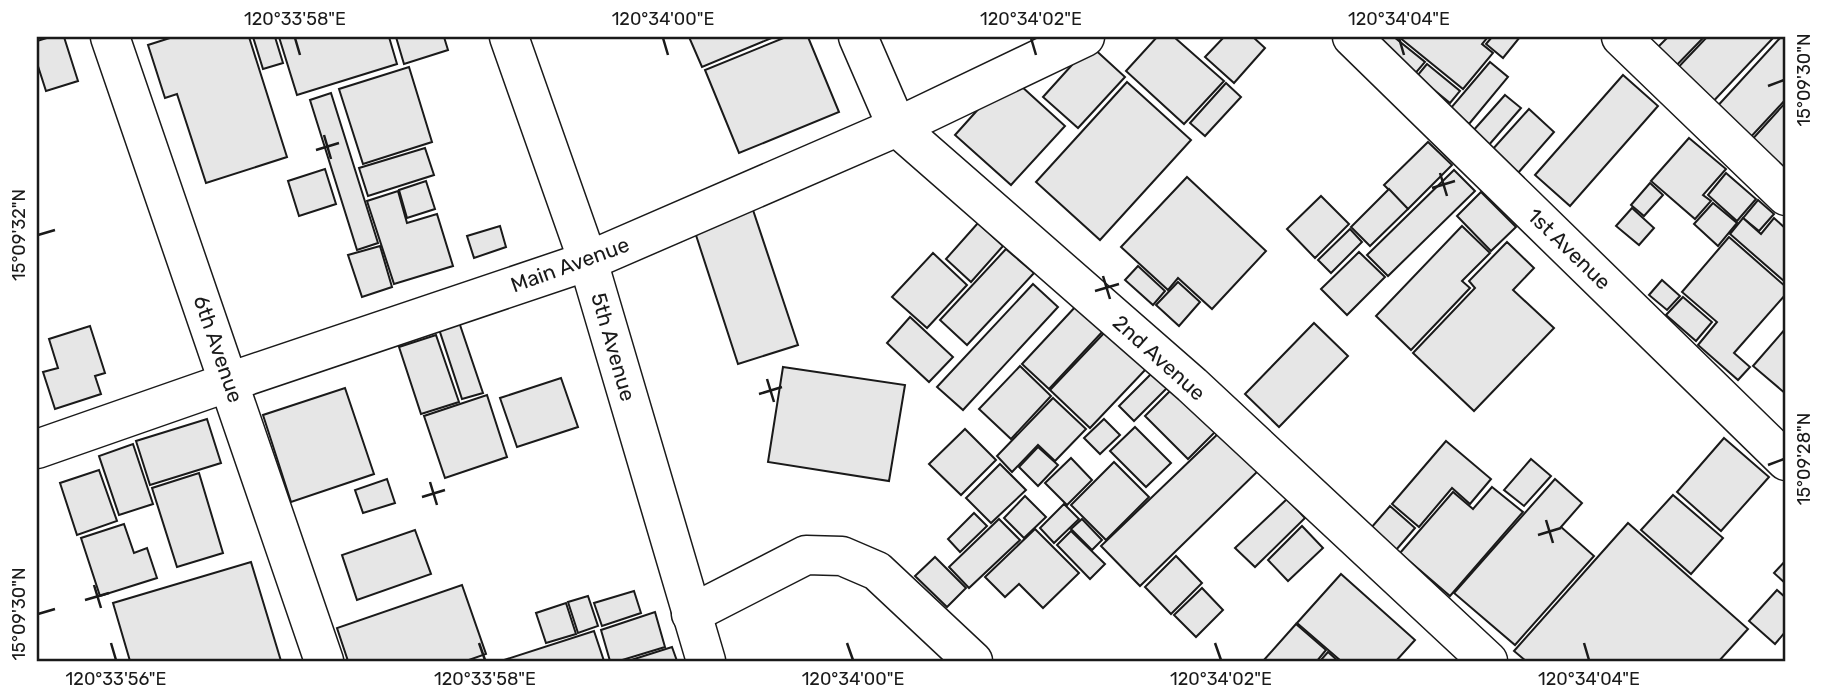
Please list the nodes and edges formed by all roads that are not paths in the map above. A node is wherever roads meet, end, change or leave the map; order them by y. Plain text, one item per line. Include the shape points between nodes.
1 (110, 37) edge
2 (509, 37) edge
3 (858, 37) edge
4 (1085, 37) edge
5 (1352, 37) edge
6 (1621, 37) edge
7 (897, 127) junction
8 (1786, 196) edge
9 (588, 261) junction
10 (229, 382) junction
11 (37, 449) edge
12 (1786, 461) edge
13 (691, 614) junction
14 (324, 661) edge
15 (706, 661) edge
16 (973, 661) edge
17 (1488, 661) edge

1 - 10 street, 6th Avenue
2 - 9 street, 5th Avenue
3 - 7 street, 2nd Avenue
4 - 7 street, Main Avenue
5 - 12 street, 1st Avenue
6 - 8 street
7 - 9 street, Main Avenue
7 - 17 street, 2nd Avenue via 1192,385
9 - 10 street, Main Avenue
9 - 13 street, 5th Avenue
10 - 11 street, Main Avenue
10 - 14 street, 6th Avenue
13 - 15 street, 5th Avenue
13 - 16 street via 806,555 842,556 877,571

